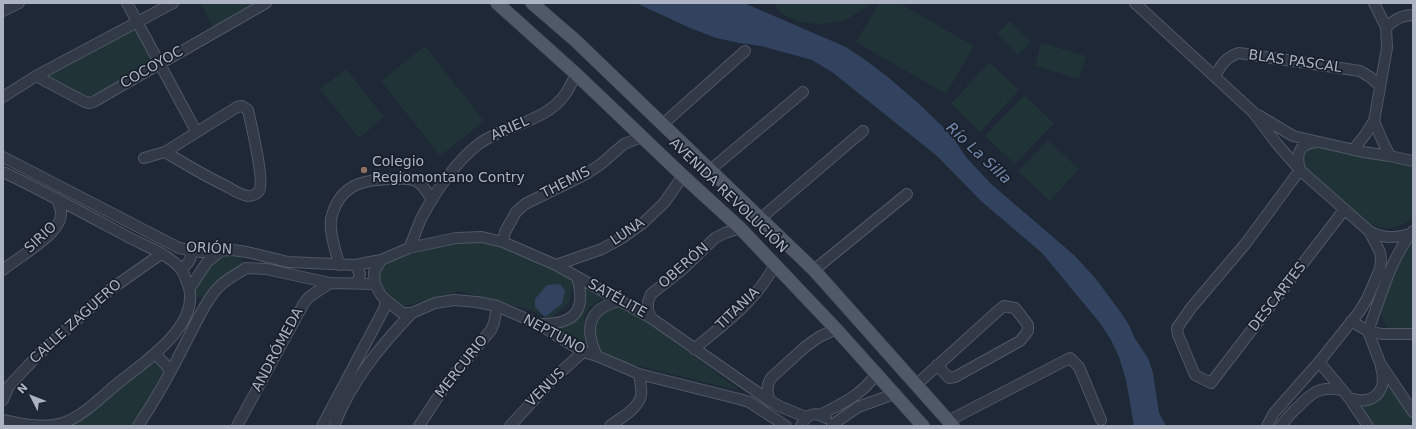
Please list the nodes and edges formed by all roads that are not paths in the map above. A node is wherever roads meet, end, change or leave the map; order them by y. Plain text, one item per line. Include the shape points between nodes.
1 (19, 3) edge
2 (127, 3) edge
3 (173, 3) edge
4 (266, 3) edge
5 (497, 3) edge
6 (532, 3) edge
7 (1135, 3) edge
8 (1374, 3) edge
9 (3, 12) edge
10 (1413, 15) edge
11 (137, 22) junction
12 (1386, 27) junction
13 (745, 51) dead end
14 (159, 64) junction
15 (576, 74) junction
16 (36, 76) junction
17 (1215, 76) junction
18 (1380, 86) junction
19 (803, 92) dead end
20 (3, 97) edge
21 (1253, 112) junction
22 (1374, 121) junction
23 (663, 124) junction
24 (863, 131) dead end
25 (196, 132) junction
26 (642, 137) junction
27 (1316, 142) junction
28 (1353, 150) junction
29 (165, 152) junction
30 (1390, 156) junction
31 (3, 157) edge
32 (144, 158) dead end
33 (1413, 161) edge
34 (710, 170) junction
35 (1300, 170) junction
36 (3, 172) edge
37 (683, 176) junction
38 (907, 194) dead end
39 (56, 198) junction
40 (432, 200) junction
41 (1344, 210) junction
42 (760, 219) junction
43 (740, 228) junction
44 (1369, 231) junction
45 (1412, 233) edge
46 (503, 242) junction
47 (408, 248) junction
48 (190, 250) junction
49 (222, 250) junction
50 (247, 252) junction
51 (161, 254) junction
52 (381, 260) junction
53 (776, 264) junction
54 (339, 265) junction
55 (356, 265) junction
56 (556, 265) junction
57 (246, 268) junction
58 (181, 269) junction
59 (3, 270) edge
60 (814, 270) junction
61 (577, 277) junction
62 (330, 283) junction
63 (357, 283) junction
64 (375, 284) junction
65 (191, 292) junction
66 (208, 300) junction
67 (386, 300) junction
68 (620, 301) junction
69 (497, 306) junction
70 (412, 313) junction
71 (651, 318) junction
72 (1351, 322) junction
73 (538, 324) junction
74 (836, 329) junction
75 (1368, 331) junction
76 (1413, 334) edge
77 (694, 349) junction
78 (583, 352) junction
79 (155, 354) junction
80 (597, 356) junction
81 (1319, 362) junction
82 (1380, 363) junction
83 (937, 365) junction
84 (170, 372) junction
85 (877, 373) junction
86 (640, 374) junction
87 (916, 384) junction
88 (1342, 390) junction
89 (894, 394) junction
90 (1349, 398) junction
91 (3, 400) edge
92 (770, 401) junction
93 (1413, 412) edge
94 (820, 415) junction
95 (3, 420) edge
96 (1101, 420) dead end
97 (804, 422) edge
98 (950, 423) edge
99 (63, 424) edge
100 (781, 425) edge
101 (832, 425) edge
102 (138, 426) edge
103 (237, 426) edge
104 (322, 426) edge
105 (334, 426) edge
106 (419, 426) edge
107 (510, 426) edge
108 (610, 426) edge
109 (923, 426) edge
110 (1267, 426) edge
111 (1281, 426) edge
112 (1368, 426) edge

1 - 9 street
2 - 11 street
3 - 11 street
4 - 14 street, COCOYOC
5 - 15 main road, AVENIDA REVOLUCIÓN
6 - 23 main road, AVENIDA REVOLUCIÓN
7 - 17 street
8 - 12 street
10 - 12 street via 1399,17
11 - 14 street
11 - 16 street
12 - 18 street via 1387,48
13 - 23 street
14 - 16 street, COCOYOC via 90,102 85,102
14 - 25 street
15 - 26 main road, AVENIDA REVOLUCIÓN
15 - 40 street, ARIEL via 566,94 555,105 541,115 496,133 480,143 466,156
16 - 20 street
17 - 18 street, BLAS PASCAL via 1227,58 1239,53 1360,71
17 - 21 street
18 - 22 street
19 - 34 street
21 - 27 street via 1292,136
21 - 35 street
22 - 28 street
22 - 30 street
23 - 34 main road, AVENIDA REVOLUCIÓN
24 - 42 street
25 - 29 street
25 - 29 street via 237,106 248,110 259,165 258,192 249,196 241,194
26 - 37 main road, AVENIDA REVOLUCIÓN
26 - 46 street, THEMIS via 624,144 586,174 525,204 516,212 505,232
27 - 28 street
27 - 35 street via 1304,146 1297,156
28 - 30 street
29 - 32 street
30 - 33 street
31 - 48 street, ORIÓN via 179,248
34 - 42 main road, AVENIDA REVOLUCIÓN
35 - 41 street
35 - 41 street, DESCARTES via 1246,243 1177,328 1195,375 1211,383
36 - 39 street, ORIÓN
37 - 43 main road, AVENIDA REVOLUCIÓN
37 - 56 street, LUNA via 664,203 622,238 602,249
38 - 60 street
39 - 51 street, ORIÓN
39 - 59 street, SIRIO via 62,212 56,228
40 - 47 street, ARIEL
40 - 54 street via 420,183 411,179 368,181 348,190 340,196 331,220
41 - 44 street
42 - 60 main road, AVENIDA REVOLUCIÓN
43 - 53 main road, AVENIDA REVOLUCIÓN
43 - 71 street, OBERÓN via 715,238 683,269 651,294 648,310
44 - 45 street via 1385,238
44 - 72 street via 1382,259 1367,299
45 - 75 street via 1401,248 1387,279
46 - 47 street, SATÉLITE via 482,237 456,238
46 - 56 street, SATÉLITE
47 - 52 street, ORIÓN
48 - 49 street, ORIÓN
48 - 58 street via 190,262
49 - 50 street, ORIÓN
49 - 65 street via 207,262
50 - 54 street, ORIÓN via 288,262
50 - 57 street
51 - 58 street, ORIÓN
51 - 91 street, CALLE ZAGUERO via 111,289 37,356 10,386
52 - 55 street, ORIÓN
52 - 64 street via 374,272
53 - 74 main road, AVENIDA REVOLUCIÓN
53 - 77 street, TITANIA via 768,278 738,312
54 - 55 street, ORIÓN
55 - 63 street via 360,274
56 - 61 street, SATÉLITE
57 - 62 street, ORIÓN
57 - 66 street via 225,281
58 - 65 street, ORIÓN
60 - 87 main road, AVENIDA REVOLUCIÓN
61 - 68 street, SATÉLITE
61 - 73 street via 581,296 579,310 565,322
62 - 63 street, ORIÓN
62 - 103 street, ANDRÓMEDA via 304,302
63 - 64 street, ORIÓN
64 - 67 street
65 - 66 street via 198,301
65 - 79 street via 186,316 181,325
66 - 84 street
67 - 70 street via 402,313
67 - 104 street via 384,309
68 - 71 street, SATÉLITE
68 - 80 street via 602,308 592,321 592,346
69 - 70 street, NEPTUNO via 454,300 435,303
69 - 73 street, NEPTUNO
69 - 106 street, MERCURIO via 491,330 447,383
70 - 105 street via 372,358
71 - 77 street, SATÉLITE
72 - 75 street
72 - 81 street
73 - 78 street, NEPTUNO
74 - 85 main road, AVENIDA REVOLUCIÓN
74 - 92 street via 805,347 771,378 767,392
75 - 76 street via 1382,334
75 - 82 street
77 - 92 street, SATÉLITE
78 - 80 street, NEPTUNO
78 - 107 street, VENUS via 554,378
79 - 84 street via 166,364
79 - 99 street
80 - 86 street, NEPTUNO
81 - 88 street
81 - 110 street via 1274,413
82 - 90 street via 1383,379 1379,393 1364,401
82 - 93 street
83 - 83 street via 949,378 955,377 1020,341 1028,331 1028,325 1015,308 1004,306
83 - 87 street
84 - 102 street
85 - 89 main road, AVENIDA REVOLUCIÓN
85 - 94 street via 854,397
86 - 100 street, NEPTUNO via 739,398 749,402
86 - 108 street via 639,402
87 - 98 main road, AVENIDA REVOLUCIÓN
88 - 90 street
88 - 111 street via 1328,388 1314,392 1285,419
89 - 101 street via 858,407
89 - 109 main road, AVENIDA REVOLUCIÓN
90 - 112 street
92 - 97 street, SATÉLITE
94 - 97 street via 813,414
94 - 101 street
95 - 99 street via 37,426
96 - 98 street via 1079,367 1070,358

